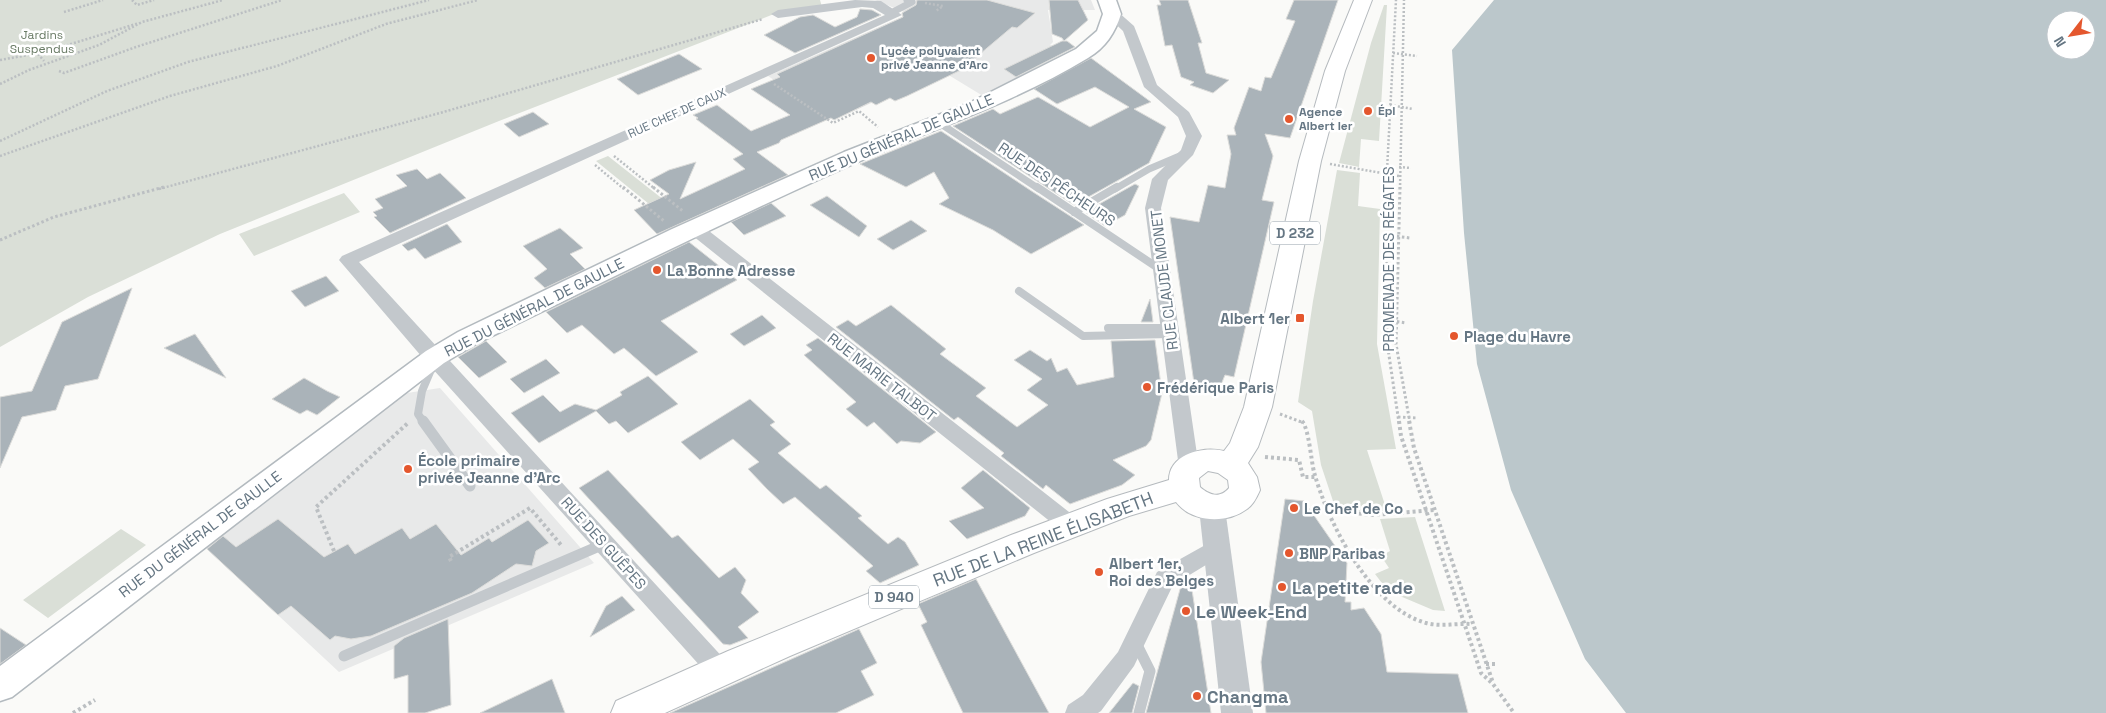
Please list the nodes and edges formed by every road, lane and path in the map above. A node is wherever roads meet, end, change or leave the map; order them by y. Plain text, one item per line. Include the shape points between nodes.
1 (103, 0) edge
2 (133, 0) edge
3 (153, 0) edge
4 (223, 0) edge
5 (282, 0) edge
6 (429, 0) edge
7 (478, 0) edge
8 (1362, 0) edge
9 (1396, 0) edge
10 (1404, 0) edge
11 (912, 2) edge
12 (930, 3) dead end
13 (1110, 7) edge
14 (936, 11) dead end
15 (64, 12) dead end
16 (891, 13) junction
17 (778, 14) joint
18 (142, 22) junction
19 (1393, 53) junction
20 (38, 54) junction
21 (1402, 54) junction
22 (1417, 56) dead end
23 (0, 60) edge
24 (44, 61) dead end
25 (59, 71) dead end
26 (761, 76) junction
27 (0, 84) edge
28 (1390, 105) junction
29 (1401, 107) junction
30 (1413, 109) dead end
31 (938, 122) junction
32 (894, 139) junction
33 (0, 141) edge
34 (1188, 152) junction
35 (611, 154) dead end
36 (0, 156) edge
37 (592, 162) dead end
38 (1339, 166) dead end
39 (1399, 167) junction
40 (1412, 168) dead end
41 (1386, 174) junction
42 (1399, 176) junction
43 (1074, 212) junction
44 (664, 221) dead end
45 (693, 223) junction
46 (1387, 235) junction
47 (1398, 236) junction
48 (1410, 238) dead end
49 (0, 240) edge
50 (348, 260) joint
51 (1161, 270) junction
52 (1019, 291) dead end
53 (1387, 320) junction
54 (1396, 321) junction
55 (1406, 323) dead end
56 (1108, 328) dead end
57 (1170, 331) junction
58 (435, 357) junction
59 (1258, 407) junction
60 (418, 414) junction
61 (1398, 417) junction
62 (1408, 417) junction
63 (1418, 418) dead end
64 (1237, 456) junction
65 (1315, 477) junction
66 (1186, 478) junction
67 (470, 486) dead end
68 (1212, 508) junction
69 (1328, 510) junction
70 (1434, 510) junction
71 (1427, 511) junction
72 (1070, 525) junction
73 (604, 544) junction
74 (1216, 548) junction
75 (334, 552) dead end
76 (572, 558) junction
77 (451, 561) dead end
78 (1464, 624) junction
79 (1472, 624) junction
80 (1134, 641) junction
81 (344, 656) dead end
82 (1486, 664) junction
83 (1495, 664) dead end
84 (719, 670) junction
85 (1493, 684) junction
86 (0, 686) edge
87 (95, 700) dead end
88 (1084, 708) edge
89 (73, 713) edge
90 (629, 713) edge
91 (1139, 713) edge
92 (1237, 713) edge
93 (1514, 713) edge

1 - 15 path
2 - 3 path via 137,5
4 - 18 path
5 - 25 path via 64,73
6 - 33 path via 188,62 107,91
7 - 36 path via 386,24 276,66 170,96
8 - 59 main road, D 232 via 1335,71 1310,161
9 - 19 path
10 - 21 path, PROMENADE DES RÉGATES
11 - 16 lane
12 - 14 path via 943,6
13 - 31 main road, RUE DU GÉNÉRAL DE GAULLE via 1106,33 1083,53 1014,89
13 - 34 street via 1129,29 1151,87 1184,115 1194,136
16 - 17 street via 876,4 862,3
16 - 26 street, RUE CHEF DE CAUX via 895,15
17 - 49 path via 440,112 54,217
18 - 20 path
18 - 27 path via 99,45
19 - 21 path
19 - 28 path
20 - 23 path
20 - 24 path
21 - 22 path
21 - 29 path, PROMENADE DES RÉGATES
26 - 32 path via 833,123 859,111
26 - 50 street, RUE CHEF DE CAUX
28 - 29 path
28 - 41 path
29 - 30 path
29 - 39 path, PROMENADE DES RÉGATES
31 - 32 main road, RUE DU GÉNÉRAL DE GAULLE
31 - 43 lane, RUE DES PÊCHEURS
32 - 45 main road, RUE DU GÉNÉRAL DE GAULLE
34 - 43 lane via 1149,169
34 - 51 street, RUE CLAUDE MONET via 1160,178 1153,208
35 - 45 path
37 - 44 path
38 - 41 path
39 - 40 path
39 - 42 path, PROMENADE DES RÉGATES
41 - 42 path
41 - 46 path
42 - 47 path, PROMENADE DES RÉGATES
43 - 51 lane, RUE DES PÊCHEURS
45 - 58 main road, RUE DU GÉNÉRAL DE GAULLE
45 - 72 street, RUE MARIE TALBOT
46 - 47 path
46 - 53 path
47 - 48 path
47 - 54 path, PROMENADE DES RÉGATES
50 - 58 street, RUE DES GUÊPES
51 - 57 street, RUE CLAUDE MONET
52 - 57 lane via 1083,336
53 - 54 path
53 - 61 path
54 - 55 path
54 - 62 path, PROMENADE DES RÉGATES via 1396,344
56 - 57 lane
57 - 66 street, RUE CLAUDE MONET
58 - 60 lane via 422,391
58 - 73 street, RUE DES GUÊPES
58 - 86 main road, RUE DU GÉNÉRAL DE GAULLE
59 - 64 main road, D 232
59 - 65 path via 1304,422
60 - 67 lane
60 - 75 path via 316,507
61 - 62 path
61 - 71 path via 1404,448
62 - 63 path
62 - 70 path, PROMENADE DES RÉGATES via 1414,448
64 - 65 path via 1299,460 1303,477
64 - 66 main road via 1208,460
64 - 68 main road via 1245,483 1242,497 1230,506
65 - 69 path
66 - 68 main road via 1194,501
66 - 72 main road, RUE DE LA REINE ÉLISABETH / D 940
68 - 74 street
69 - 71 path via 1372,515
69 - 78 path via 1377,592 1400,610 1425,623
70 - 71 path
70 - 79 path, PROMENADE DES RÉGATES
71 - 78 path
72 - 84 main road, RUE DE LA REINE ÉLISABETH / D 940
73 - 76 lane
73 - 84 street, RUE DES GUÊPES
74 - 80 street via 1165,579
74 - 92 street
76 - 77 path via 530,508 449,557
76 - 81 lane
78 - 79 path
78 - 85 path via 1481,673
79 - 82 path, PROMENADE DES RÉGATES
80 - 88 street via 1126,659
80 - 91 lane via 1150,671
82 - 83 path
82 - 85 path, PROMENADE DES RÉGATES
84 - 90 main road, RUE DE LA REINE ÉLISABETH / D 940
85 - 93 path
87 - 89 path

